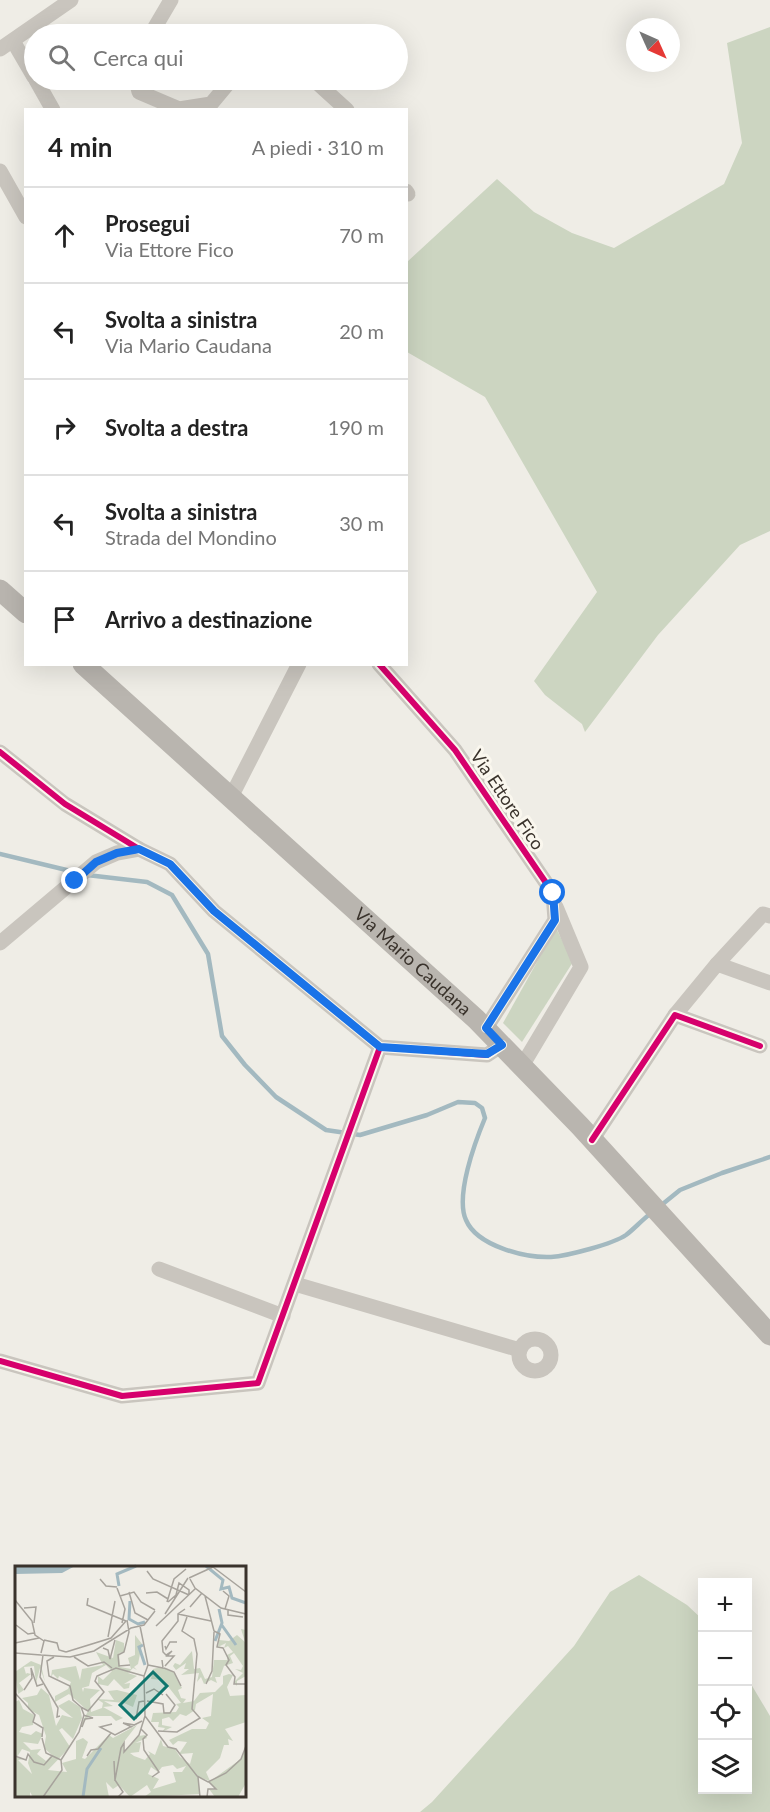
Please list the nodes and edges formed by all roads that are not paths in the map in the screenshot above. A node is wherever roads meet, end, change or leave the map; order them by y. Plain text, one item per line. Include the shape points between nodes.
1 (71, 0) edge
2 (171, 0) edge
3 (36, 24) edge
4 (157, 24) edge
5 (24, 32) edge
6 (13, 40) junction
7 (0, 49) edge
8 (24, 59) edge
9 (42, 90) edge
10 (138, 90) edge
11 (223, 90) edge
12 (325, 90) edge
13 (52, 108) edge
14 (177, 108) edge
15 (185, 108) edge
16 (345, 108) edge
17 (0, 171) edge
18 (24, 213) edge
19 (0, 590) edge
20 (24, 611) edge
21 (85, 666) edge
22 (298, 666) edge
23 (381, 666) edge
24 (0, 752) edge
25 (231, 797) junction
26 (139, 849) junction
27 (554, 901) junction
28 (770, 916) edge
29 (0, 943) edge
30 (717, 964) junction
31 (770, 983) edge
32 (675, 1015) junction
33 (486, 1028) junction
34 (502, 1045) junction
35 (760, 1046) dead end
36 (380, 1047) junction
37 (522, 1066) junction
38 (592, 1140) junction
39 (159, 1269) dead end
40 (295, 1284) junction
41 (283, 1316) junction
42 (770, 1335) edge
43 (520, 1350) dead end
44 (0, 1361) edge

1 - 3 street
2 - 4 street
5 - 6 street
6 - 7 street
6 - 8 street
9 - 13 street
10 - 14 street
11 - 15 street via 211,104
12 - 16 street
17 - 18 street
19 - 20 main road
21 - 25 main road, Via Mario Caudana
22 - 25 street
23 - 27 street, Via Ettore Fico via 455,750 553,893
24 - 26 street via 65,804
25 - 33 main road, Via Mario Caudana
26 - 29 street via 96,862
26 - 36 street via 170,864 214,911
27 - 33 street via 555,920
27 - 37 street, Via Ettore Fico via 581,967
28 - 30 street via 763,914
30 - 31 street
30 - 32 street
32 - 35 street
32 - 38 street
33 - 34 main road, Via Mario Caudana
34 - 36 street via 487,1054
34 - 37 main road, Via Mario Caudana
36 - 40 street
37 - 38 main road, Via Mario Caudana
38 - 42 main road, Via Mario Caudana
39 - 41 street
40 - 41 street
40 - 43 street
41 - 44 street via 258,1383 122,1396

